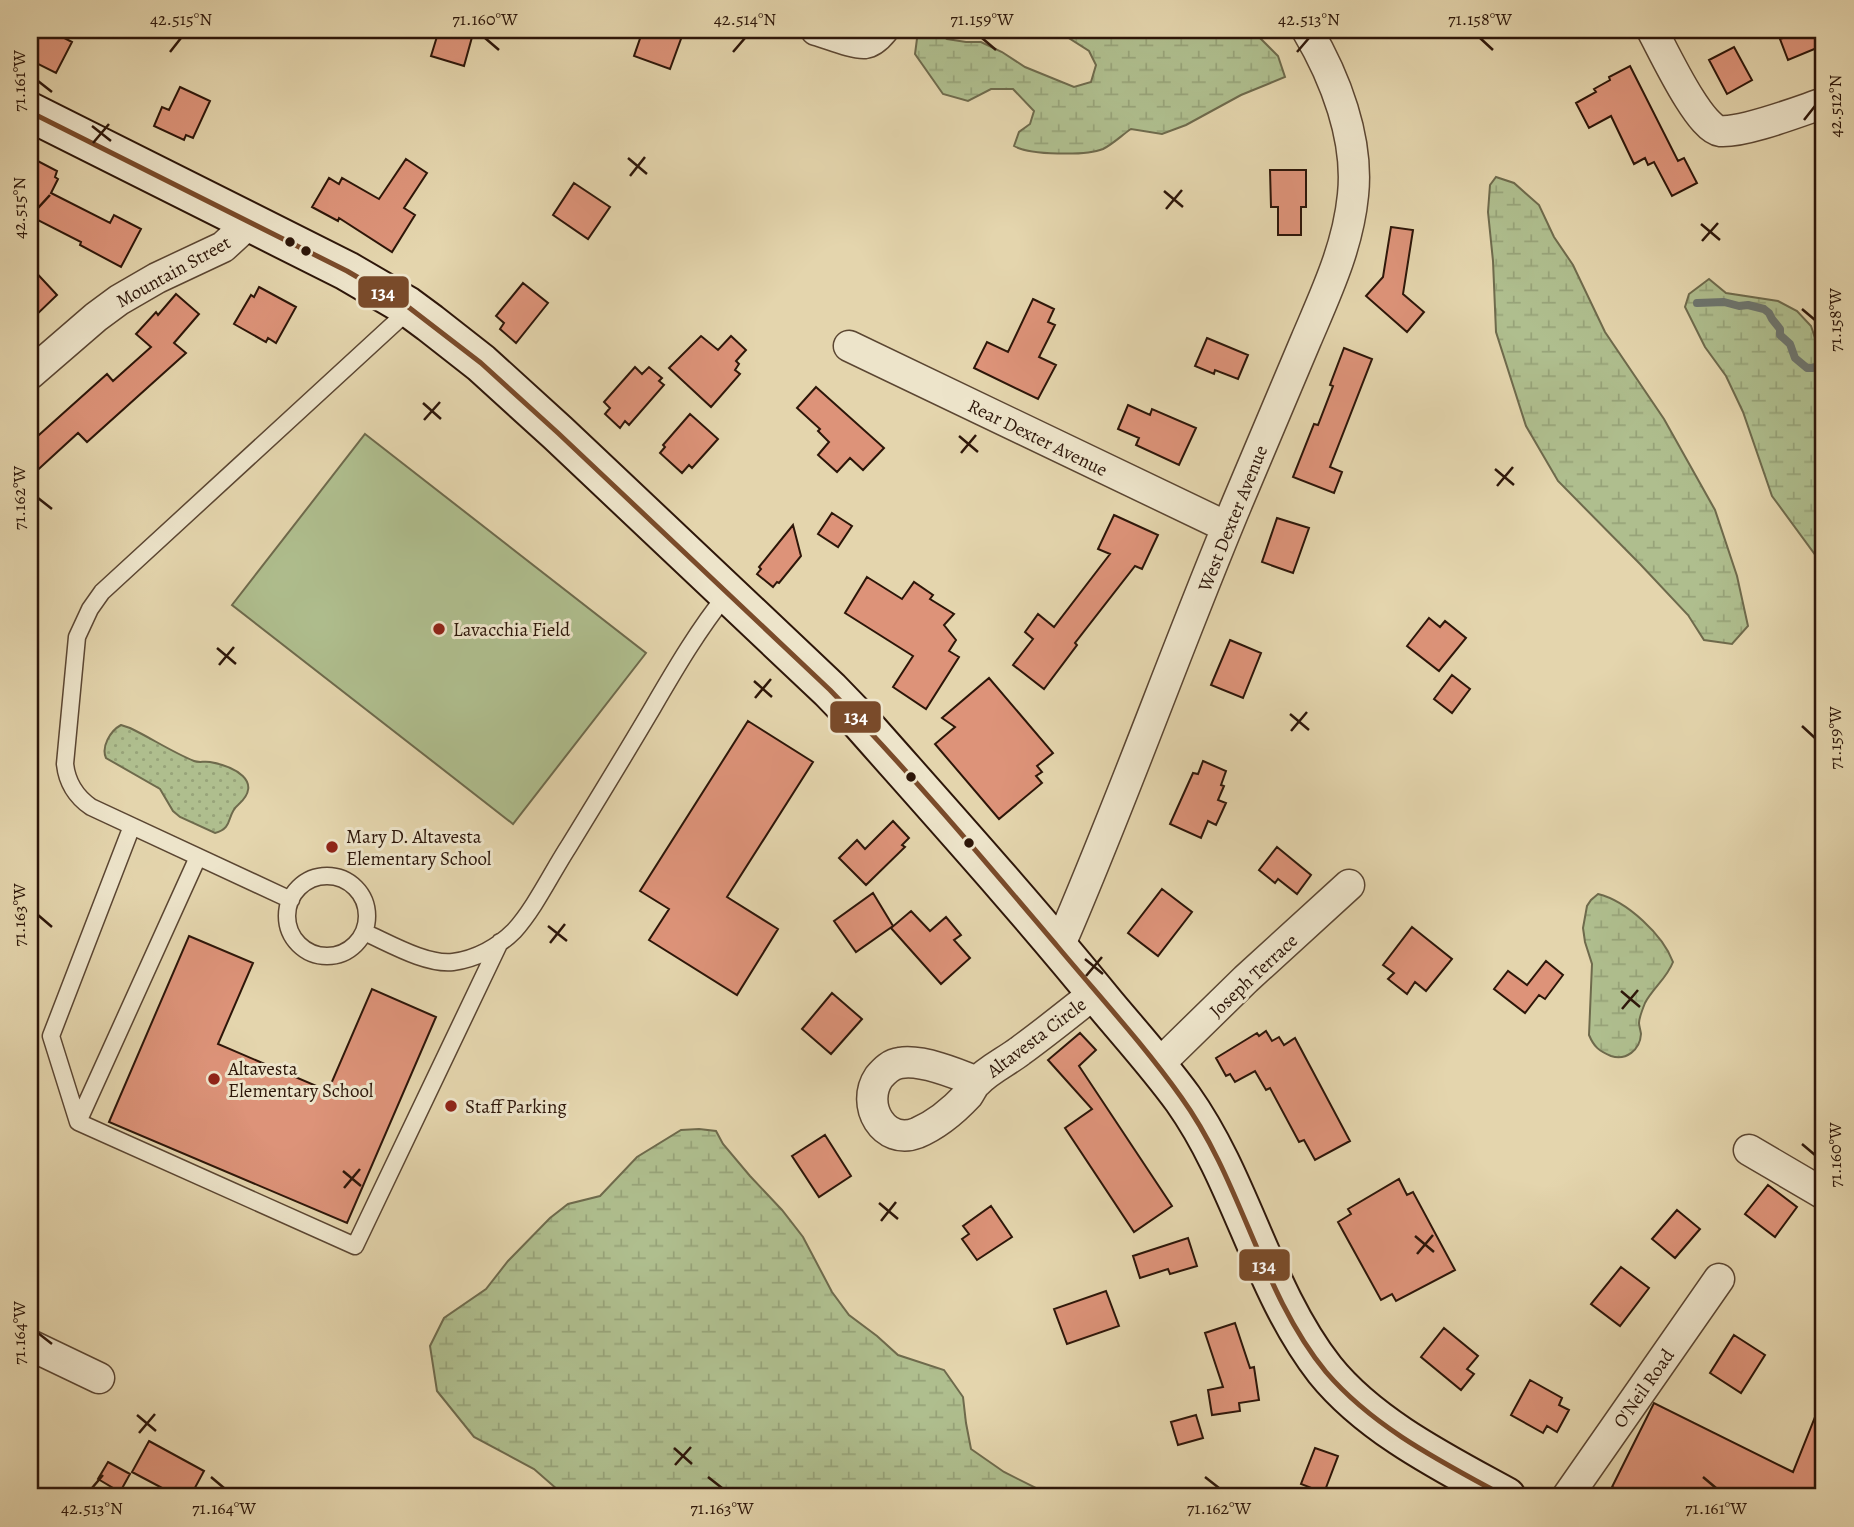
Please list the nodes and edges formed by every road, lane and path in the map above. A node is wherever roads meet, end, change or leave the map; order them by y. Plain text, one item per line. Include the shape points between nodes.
1 (816, 30) edge
2 (1307, 30) edge
3 (1652, 30) edge
4 (878, 34) edge
5 (1824, 103) edge
6 (30, 112) edge
7 (250, 222) junction
8 (410, 309) junction
9 (849, 346) dead end
10 (30, 374) edge
11 (1227, 527) junction
12 (727, 594) junction
13 (132, 826) junction
14 (198, 856) junction
15 (1349, 885) dead end
16 (291, 900) junction
17 (364, 932) junction
18 (500, 943) junction
19 (1059, 947) junction
20 (1096, 992) junction
21 (1157, 1066) junction
22 (977, 1082) dead end
23 (78, 1122) junction
24 (1749, 1150) dead end
25 (1824, 1194) edge
26 (1719, 1279) dead end
27 (30, 1345) edge
28 (99, 1378) dead end
29 (1506, 1497) edge
30 (1567, 1497) edge

1 - 4 street via 866,43
2 - 11 street, West Dexter Avenue via 1326,65 1348,132 1354,193 1335,273
3 - 5 street via 1692,103 1714,129 1755,125
6 - 7 main road
7 - 8 main road
7 - 10 street, Mountain Street via 223,247 119,300
8 - 12 main road via 481,363
8 - 13 lane via 109,585 90,609 75,647 66,774 82,801
9 - 11 street, Rear Dexter Avenue
11 - 19 street, West Dexter Avenue
12 - 18 lane via 693,640 526,914
12 - 19 main road via 860,721
13 - 14 lane
13 - 23 lane via 51,1036
14 - 16 lane
14 - 23 lane
15 - 21 street, Joseph Terrace
16 - 17 lane via 290,930 311,952 341,953
16 - 17 lane via 313,878 344,879 365,901
17 - 18 lane via 444,962 475,956
18 - 23 lane via 355,1246
19 - 20 main road
20 - 21 main road
20 - 22 street, Altavesta Circle
21 - 29 main road via 1207,1138 1293,1320 1326,1371 1390,1428
24 - 25 street
26 - 30 street, O'Neil Road
27 - 28 street

